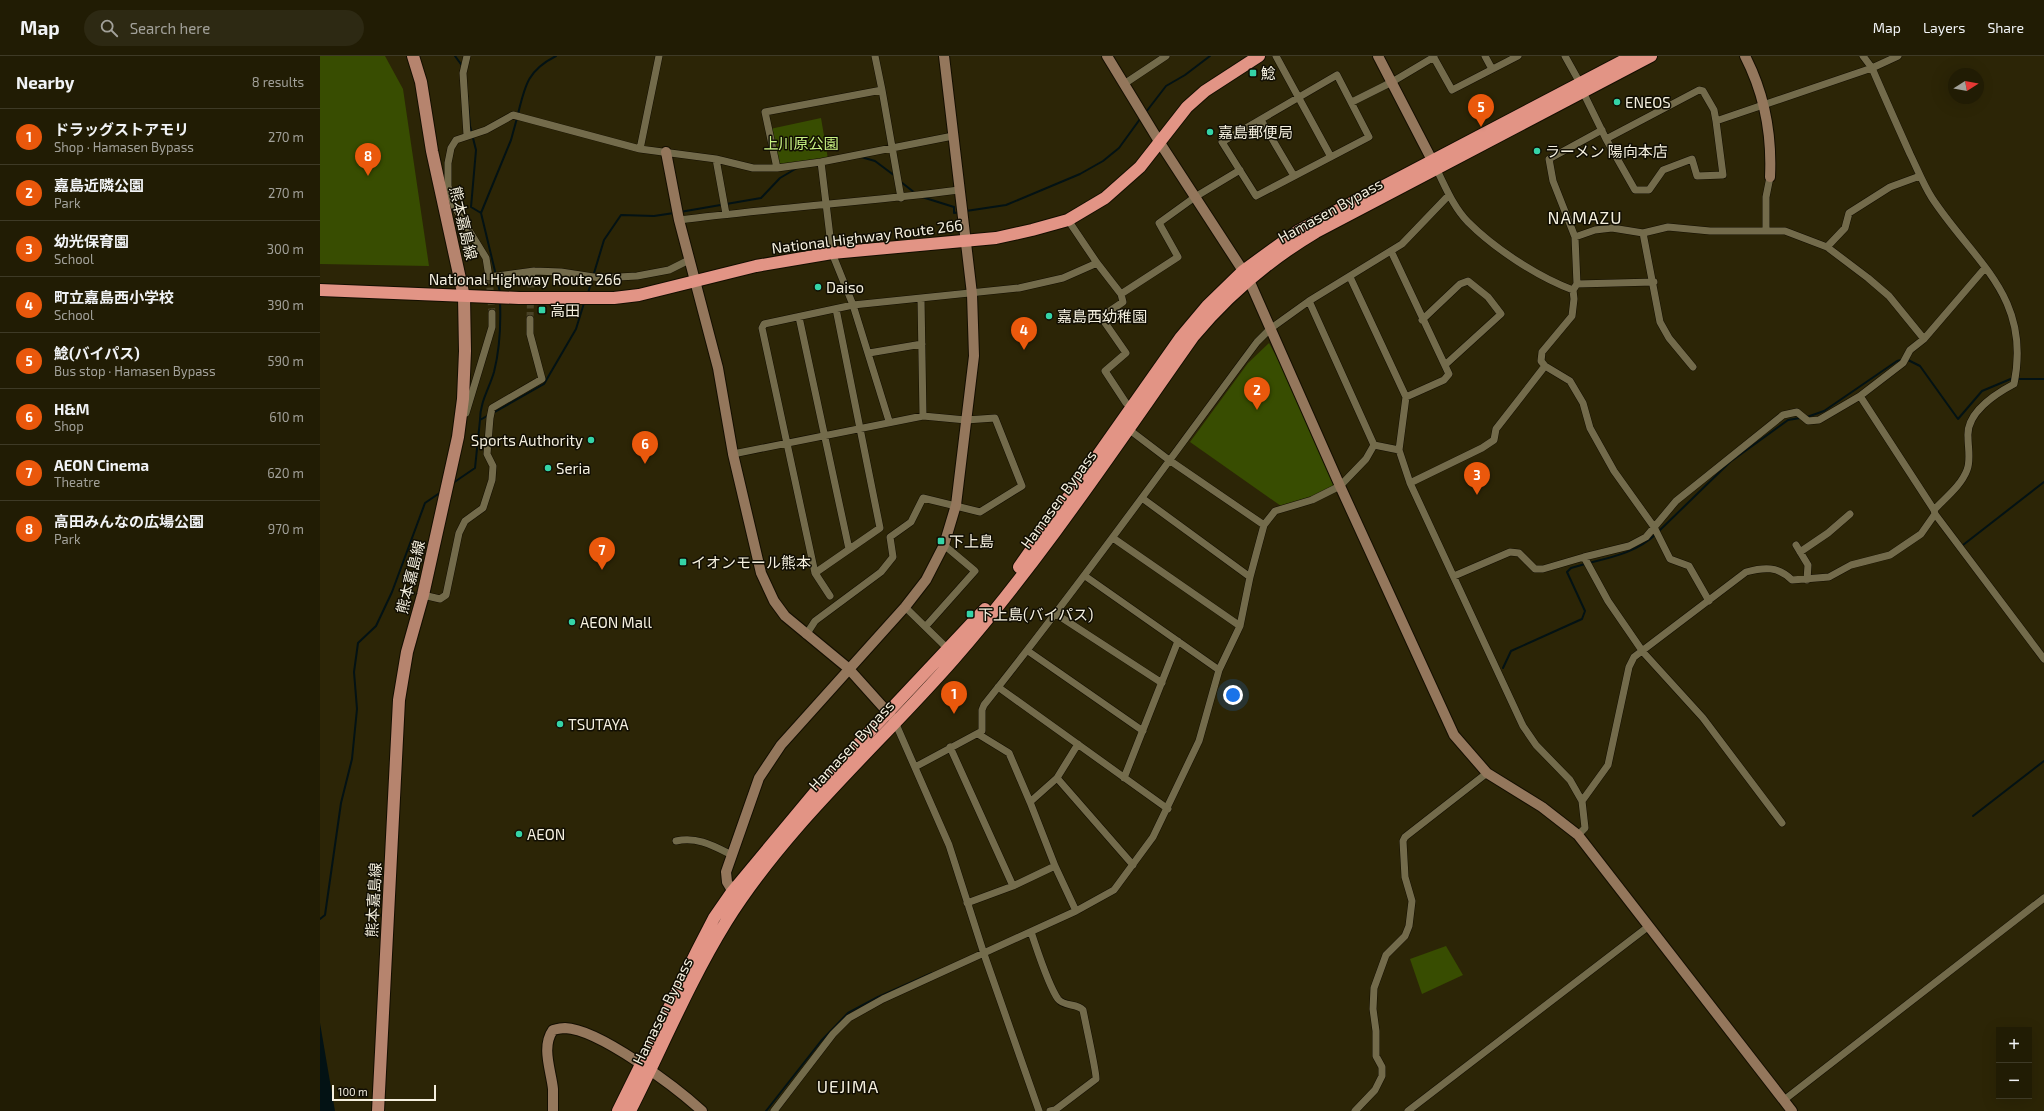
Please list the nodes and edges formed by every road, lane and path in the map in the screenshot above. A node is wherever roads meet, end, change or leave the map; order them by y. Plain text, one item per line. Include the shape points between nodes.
1 (413, 56) edge
2 (467, 56) edge
3 (659, 56) edge
4 (875, 56) edge
5 (944, 56) edge
6 (1108, 56) edge
7 (1166, 56) edge
8 (1259, 56) edge
9 (1276, 56) edge
10 (1378, 56) edge
11 (1433, 56) edge
12 (1485, 56) edge
13 (1518, 56) edge
14 (1565, 56) edge
15 (1632, 56) edge
16 (1651, 56) edge
17 (1745, 56) edge
18 (1863, 56) edge
19 (1898, 56) edge
20 (1872, 68) junction
21 (1492, 69) junction
22 (1392, 82) junction
23 (1124, 84) junction
24 (1582, 87) junction
25 (882, 90) junction
26 (1298, 97) junction
27 (1352, 102) junction
28 (1764, 104) junction
29 (1261, 120) junction
30 (1716, 121) junction
31 (1602, 130) junction
32 (467, 135) junction
33 (953, 136) junction
34 (1606, 139) junction
35 (1160, 143) junction
36 (891, 148) junction
37 (640, 149) junction
38 (666, 152) junction
39 (1331, 157) junction
40 (716, 159) junction
41 (821, 162) junction
42 (1435, 166) junction
43 (776, 168) junction
44 (1240, 170) junction
45 (1294, 176) junction
46 (1920, 176) junction
47 (1770, 177) joint
48 (959, 190) junction
49 (1449, 195) junction
50 (1195, 197) junction
51 (901, 198) junction
52 (827, 205) junction
53 (726, 214) junction
54 (679, 220) junction
55 (1068, 220) junction
56 (1766, 231) junction
57 (1643, 233) junction
58 (1575, 237) junction
59 (965, 241) junction
60 (1827, 247) junction
61 (1391, 251) junction
62 (832, 253) junction
63 (689, 260) junction
64 (1097, 262) junction
65 (1985, 268) junction
66 (534, 271) junction
67 (1246, 276) junction
68 (1350, 277) junction
69 (694, 280) junction
70 (531, 281) tunnel mouth
71 (1654, 282) junction
72 (1575, 287) junction
73 (320, 290) edge
74 (972, 294) junction
75 (1121, 294) junction
76 (464, 297) junction
77 (920, 299) junction
78 (1309, 301) junction
79 (853, 305) junction
80 (836, 309) junction
81 (492, 313) tunnel mouth
82 (799, 317) junction
83 (530, 319) tunnel mouth
84 (1422, 320) junction
85 (1270, 329) junction
86 (1924, 339) junction
87 (922, 344) junction
88 (869, 353) junction
89 (1445, 365) junction
90 (1545, 366) junction
91 (1693, 367) dead end
92 (1860, 396) junction
93 (1406, 397) junction
94 (1126, 403) dead end
95 (923, 416) junction
96 (966, 420) junction
97 (889, 421) junction
98 (1124, 426) junction
99 (860, 428) junction
100 (824, 435) junction
101 (458, 437) junction
102 (788, 443) junction
103 (1374, 445) junction
104 (1399, 450) junction
105 (733, 454) junction
106 (1169, 460) junction
107 (1410, 482) junction
108 (1340, 486) junction
109 (1142, 498) junction
110 (956, 505) junction
111 (1934, 512) junction
112 (1850, 514) dead end
113 (1264, 525) junction
114 (1654, 527) junction
115 (1113, 538) junction
116 (944, 545) junction
117 (1796, 545) dead end
118 (849, 549) junction
119 (1800, 552) junction
120 (1584, 557) junction
121 (815, 573) junction
122 (1085, 576) junction
123 (1454, 576) junction
124 (1250, 577) junction
125 (1807, 580) junction
126 (423, 595) junction
127 (830, 596) dead end
128 (1709, 601) junction
129 (905, 607) junction
130 (1056, 614) junction
131 (926, 626) junction
132 (1240, 626) junction
133 (806, 635) junction
134 (1178, 641) junction
135 (1028, 650) junction
136 (1642, 652) junction
137 (951, 655) junction
138 (2044, 658) edge
139 (848, 668) junction
140 (1219, 670) junction
141 (1162, 683) junction
142 (998, 687) junction
143 (889, 711) junction
144 (895, 722) junction
145 (1143, 731) junction
146 (978, 734) junction
147 (1078, 744) junction
148 (950, 748) junction
149 (915, 767) junction
150 (1487, 773) junction
151 (1057, 778) junction
152 (1124, 778) junction
153 (1582, 800) junction
154 (1030, 802) junction
155 (1168, 809) junction
156 (1782, 823) dead end
157 (1578, 835) junction
158 (676, 841) dead end
159 (732, 855) junction
160 (1133, 865) junction
161 (1055, 866) junction
162 (1013, 886) junction
163 (732, 892) junction
164 (2044, 898) edge
165 (740, 902) junction
166 (967, 903) junction
167 (1076, 911) junction
168 (1649, 926) junction
169 (1031, 932) junction
170 (984, 954) junction
171 (640, 1064) junction
172 (651, 1070) junction
173 (1784, 1100) junction
174 (378, 1111) edge
175 (553, 1111) edge
176 (618, 1111) edge
177 (630, 1111) edge
178 (702, 1111) edge
179 (774, 1111) edge
180 (1039, 1111) edge
181 (1050, 1111) edge
182 (1355, 1111) edge
183 (1408, 1111) edge
184 (1792, 1111) edge

1 - 76 main road, 熊本嘉島線 via 421,82 432,152
2 - 32 street via 463,73
3 - 37 street
4 - 25 street
5 - 33 street
6 - 23 street
7 - 23 street
8 - 35 highway, National Highway Route 266 via 1205,91 1187,107
9 - 26 street
10 - 22 street
11 - 21 street via 1452,90
11 - 22 street
12 - 21 street
13 - 21 street
14 - 24 street
15 - 24 highway, Hamasen Bypass
16 - 24 highway, Hamasen Bypass
17 - 28 street via 1755,75
18 - 20 street
19 - 20 street
20 - 28 street
20 - 46 street
22 - 27 street
22 - 42 street
23 - 35 street
24 - 31 street
24 - 42 highway, Hamasen Bypass
25 - 36 street
25 - 43 street via 765,112
26 - 27 street via 1337,75
26 - 29 street
26 - 39 street
27 - 39 street via 1369,137
28 - 30 street
28 - 47 street via 1770,151
29 - 44 street via 1222,142
29 - 45 street
30 - 34 street via 1714,110 1703,91 1699,90
30 - 34 street via 1722,175 1697,176 1692,159 1663,170 1648,190 1635,190
31 - 34 street
31 - 58 street via 1549,159 1553,181
32 - 37 street via 486,130 512,115
32 - 66 street via 456,140 451,148 448,163 448,186 454,206 486,258 489,276
33 - 36 street
33 - 48 street
35 - 50 street
35 - 55 highway, National Highway Route 266 via 1140,167 1105,198
36 - 41 street
36 - 51 street
37 - 38 street
38 - 40 street
38 - 54 street
39 - 45 street
40 - 43 street via 753,168
40 - 53 street
41 - 43 street
41 - 52 street
42 - 49 street
42 - 67 highway, Hamasen Bypass via 1298,231
44 - 45 street via 1256,196
44 - 50 street
46 - 60 street via 1890,187 1849,213 1846,228
46 - 65 street via 1931,197
47 - 56 street via 1766,197
48 - 51 street
48 - 59 street
49 - 61 street via 1402,244
49 - 72 street via 1468,222 1507,254 1539,275
50 - 67 street
50 - 75 street via 1159,223 1178,257
51 - 52 street
52 - 53 street
52 - 62 street
53 - 54 street
54 - 63 street
55 - 59 highway, National Highway Route 266 via 996,238
55 - 64 street
56 - 57 street via 1710,231 1668,227
56 - 60 street via 1785,231
57 - 58 street via 1612,228 1595,230
57 - 71 street
58 - 72 street
59 - 62 highway, National Highway Route 266
59 - 74 street
60 - 86 street via 1890,296
61 - 68 street
61 - 84 street
62 - 69 highway, National Highway Route 266
62 - 79 street
63 - 66 street via 669,270 637,276 600,278
63 - 69 street
64 - 74 street via 1063,278 1019,288
64 - 75 street
65 - 86 street
65 - 111 street via 1997,282 2013,318 2018,346 2016,375 2014,384 1990,399 1968,427 1968,469 1961,482
66 - 70 street
67 - 85 street
67 - 98 highway, Hamasen Bypass via 1207,306 1181,337
68 - 78 street
68 - 93 street
69 - 76 highway, National Highway Route 266 via 639,295 614,298
69 - 105 street via 718,368
71 - 72 street
71 - 91 street via 1660,322 1669,338
72 - 90 street via 1572,316 1542,352 1541,361
73 - 76 highway, National Highway Route 266
74 - 77 street
74 - 96 street via 974,356
75 - 94 street via 1123,302 1101,316 1126,353 1105,371
76 - 101 main road, 熊本嘉島線 via 464,359
77 - 79 street
77 - 87 street
78 - 85 street
78 - 103 street
79 - 80 street
79 - 88 street
80 - 82 street
80 - 99 street
81 - 101 street via 492,327
82 - 100 street
82 - 102 street via 764,324 762,328
83 - 126 street via 530,334 542,379 492,408 487,454 493,466 492,480 483,508 465,521 446,595 440,599
84 - 89 street
84 - 89 street via 1460,284 1468,281 1488,297 1501,314
85 - 106 street via 1257,342
85 - 108 street
86 - 92 street via 1910,350 1903,363
87 - 88 street
87 - 95 street
88 - 97 street
89 - 93 street via 1449,374 1444,380
90 - 107 street via 1496,429 1494,440
90 - 114 street via 1570,381 1583,403 1590,428 1614,471
92 - 111 street
92 - 114 street via 1819,420 1808,421 1797,412 1783,415 1686,493
93 - 104 street
95 - 96 street
95 - 97 street
96 - 110 street
96 - 110 street via 995,418 1022,486 980,512
97 - 99 street
98 - 106 street
98 - 137 highway, Hamasen Bypass
99 - 100 street
99 - 118 street via 880,528
100 - 102 street
100 - 118 street
101 - 126 main road, 熊本嘉島線
102 - 105 street
102 - 121 street
103 - 104 street
103 - 108 street via 1366,459
104 - 107 street
105 - 133 street via 761,573 774,601 785,616
106 - 109 street
106 - 113 street
107 - 123 street
108 - 113 street via 1312,500 1275,511
108 - 150 street via 1454,734
109 - 115 street
109 - 124 street
110 - 116 street
110 - 133 street via 923,498 911,522 890,537 894,556 881,572 815,621
111 - 125 street via 1920,534 1890,555 1851,565 1829,577
111 - 138 street
112 - 119 street
113 - 124 street
114 - 120 street via 1646,537 1629,546
114 - 128 street via 1670,559 1689,566
115 - 122 street
115 - 132 street
116 - 129 street via 930,574
116 - 131 street via 975,571
117 - 119 street
118 - 121 street
119 - 125 street via 1808,565
120 - 123 street via 1535,569 1519,553 1510,552
120 - 136 street via 1608,601
121 - 127 street
122 - 130 street
122 - 134 street
123 - 153 street via 1523,726 1536,745 1570,780
124 - 132 street
125 - 128 street via 1792,580 1777,569 1757,569 1746,572
126 - 174 main road, 熊本嘉島線 via 407,652 399,700
128 - 136 street
129 - 131 street
129 - 139 street
130 - 135 street
130 - 141 street
131 - 137 street
132 - 140 street
133 - 139 street
134 - 140 street
134 - 141 street
135 - 142 street
135 - 145 street
136 - 153 street via 1634,657 1629,667 1608,765
136 - 156 street via 1703,718
137 - 143 highway, Hamasen Bypass
137 - 144 highway, Hamasen Bypass
139 - 143 street
139 - 159 street via 781,744 758,778
140 - 155 street via 1199,740
141 - 145 street
142 - 146 street via 982,710 983,727
142 - 147 street
143 - 144 street
143 - 163 highway, Hamasen Bypass via 831,774
144 - 149 street
144 - 165 highway, Hamasen Bypass via 828,793 772,859
145 - 152 street
146 - 148 street
146 - 154 street via 1009,753
147 - 151 street
147 - 152 street
148 - 149 street
148 - 162 street
149 - 166 street via 949,845
150 - 157 street via 1542,806
150 - 182 street via 1405,836 1403,841 1405,877 1412,901 1409,926 1405,936 1386,955 1374,988 1376,1056 1382,1067 1382,1076 1375,1090
151 - 154 street
151 - 160 street
152 - 155 street
153 - 157 street via 1585,828
154 - 161 street
155 - 160 street via 1153,837
157 - 168 street
158 - 159 street via 693,839
159 - 163 street via 725,877
160 - 167 street via 1114,890
161 - 162 street
161 - 167 street
162 - 166 street
163 - 165 street
163 - 171 highway, Hamasen Bypass via 714,918
164 - 173 street
165 - 172 highway, Hamasen Bypass via 726,921 693,982
166 - 170 street
167 - 169 street
168 - 173 street
168 - 183 street
169 - 170 street
169 - 181 street via 1059,1000 1083,1010 1097,1075 1096,1079 1055,1110
170 - 179 street via 883,999 850,1018 833,1034
170 - 180 street
171 - 172 street
171 - 175 street via 601,1040 579,1031 564,1028 553,1030 548,1037 546,1048
171 - 176 highway, Hamasen Bypass
172 - 177 highway, Hamasen Bypass
172 - 178 street
173 - 184 street

